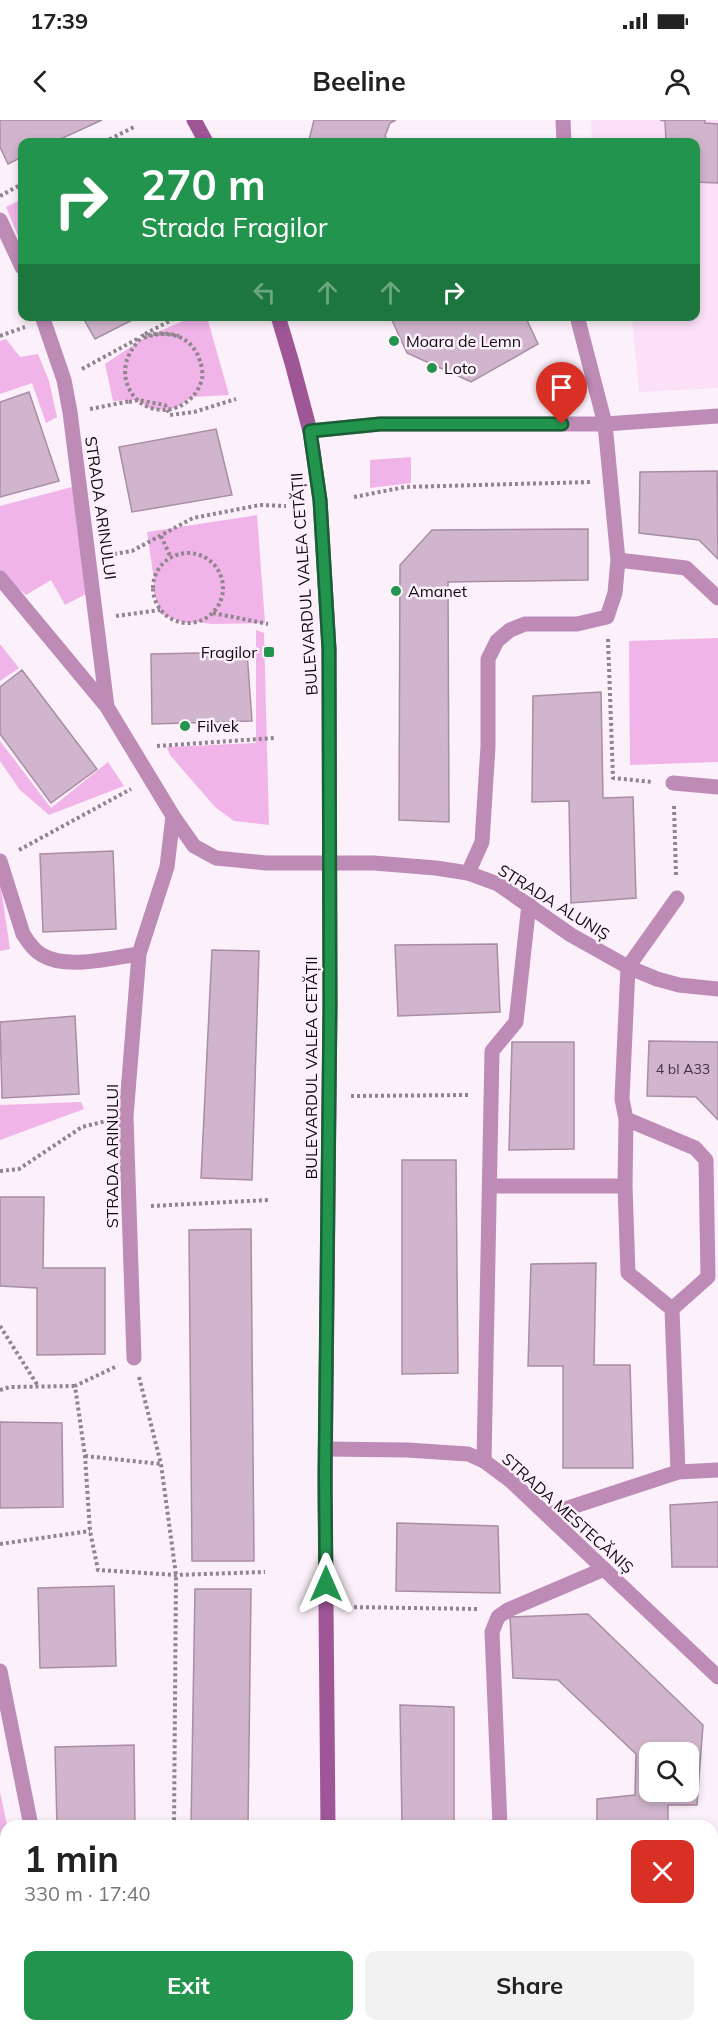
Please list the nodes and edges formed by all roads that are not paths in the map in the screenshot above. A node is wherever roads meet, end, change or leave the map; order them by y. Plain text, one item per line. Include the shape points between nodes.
1 (195, 120) edge
2 (563, 120) edge
3 (204, 138) edge
4 (564, 138) edge
5 (0, 220) edge
6 (18, 258) edge
7 (44, 321) edge
8 (279, 321) edge
9 (578, 321) edge
10 (718, 416) edge
11 (605, 424) junction
12 (310, 431) junction
13 (618, 560) junction
14 (0, 578) edge
15 (718, 598) edge
16 (107, 707) junction
17 (673, 783) road end
18 (718, 787) edge
19 (173, 816) junction
20 (0, 861) edge
21 (330, 862) junction
22 (468, 873) junction
23 (677, 898) road end
24 (529, 904) junction
25 (139, 954) junction
26 (628, 967) junction
27 (718, 989) edge
28 (626, 1119) junction
29 (490, 1186) junction
30 (625, 1186) junction
31 (672, 1309) junction
32 (134, 1358) road end
33 (325, 1449) junction
34 (484, 1461) junction
35 (718, 1470) edge
36 (678, 1472) junction
37 (547, 1515) junction
38 (604, 1569) junction
39 (0, 1671) edge
40 (718, 1677) edge
41 (31, 1820) edge
42 (328, 1820) edge
43 (500, 1820) edge

1 - 3 main road
2 - 4 street
5 - 6 street
7 - 16 street, STRADA ARINULUI via 64,380 70,412
8 - 12 main road, BULEVARDUL VALEA CETĂȚII
9 - 11 street
10 - 11 street
11 - 12 street via 380,424
11 - 13 street
12 - 21 main road, BULEVARDUL VALEA CETĂȚII via 320,500 329,649
13 - 15 street via 686,568
13 - 22 street via 615,593 607,617 577,624 525,624 497,641 488,659 482,842
14 - 16 street, STRADA ARINULUI
16 - 19 street, STRADA ARINULUI
17 - 18 street
19 - 21 street, STRADA ARINULUI via 194,846 216,858 266,863
19 - 25 street, STRADA ARINULUI via 167,867
20 - 25 street via 23,934 41,955 58,962 83,962
21 - 22 street, STRADA ALUNIȘ
21 - 33 main road, BULEVARDUL VALEA CETĂȚII
22 - 24 street, STRADA ALUNIȘ via 498,884
23 - 26 street
24 - 26 street, STRADA ALUNIȘ via 571,935
24 - 29 street via 516,1022 492,1051
25 - 32 street, STRADA ARINULUI via 126,1116
26 - 27 street, STRADA ALUNIȘ via 679,985
26 - 28 street via 622,1099
28 - 30 street
28 - 31 street via 695,1148 706,1160 708,1277
29 - 30 street
29 - 34 street
30 - 31 street via 628,1273
31 - 36 street
33 - 34 street, STRADA MESTECĂNIȘ via 468,1454
33 - 42 main road, BULEVARDUL VALEA CETĂȚII
34 - 37 street, STRADA MESTECĂNIȘ
35 - 36 street
36 - 37 street
37 - 38 street, STRADA MESTECĂNIȘ
38 - 40 street, STRADA MESTECĂNIȘ
38 - 43 street via 498,1617 492,1632
39 - 41 street

